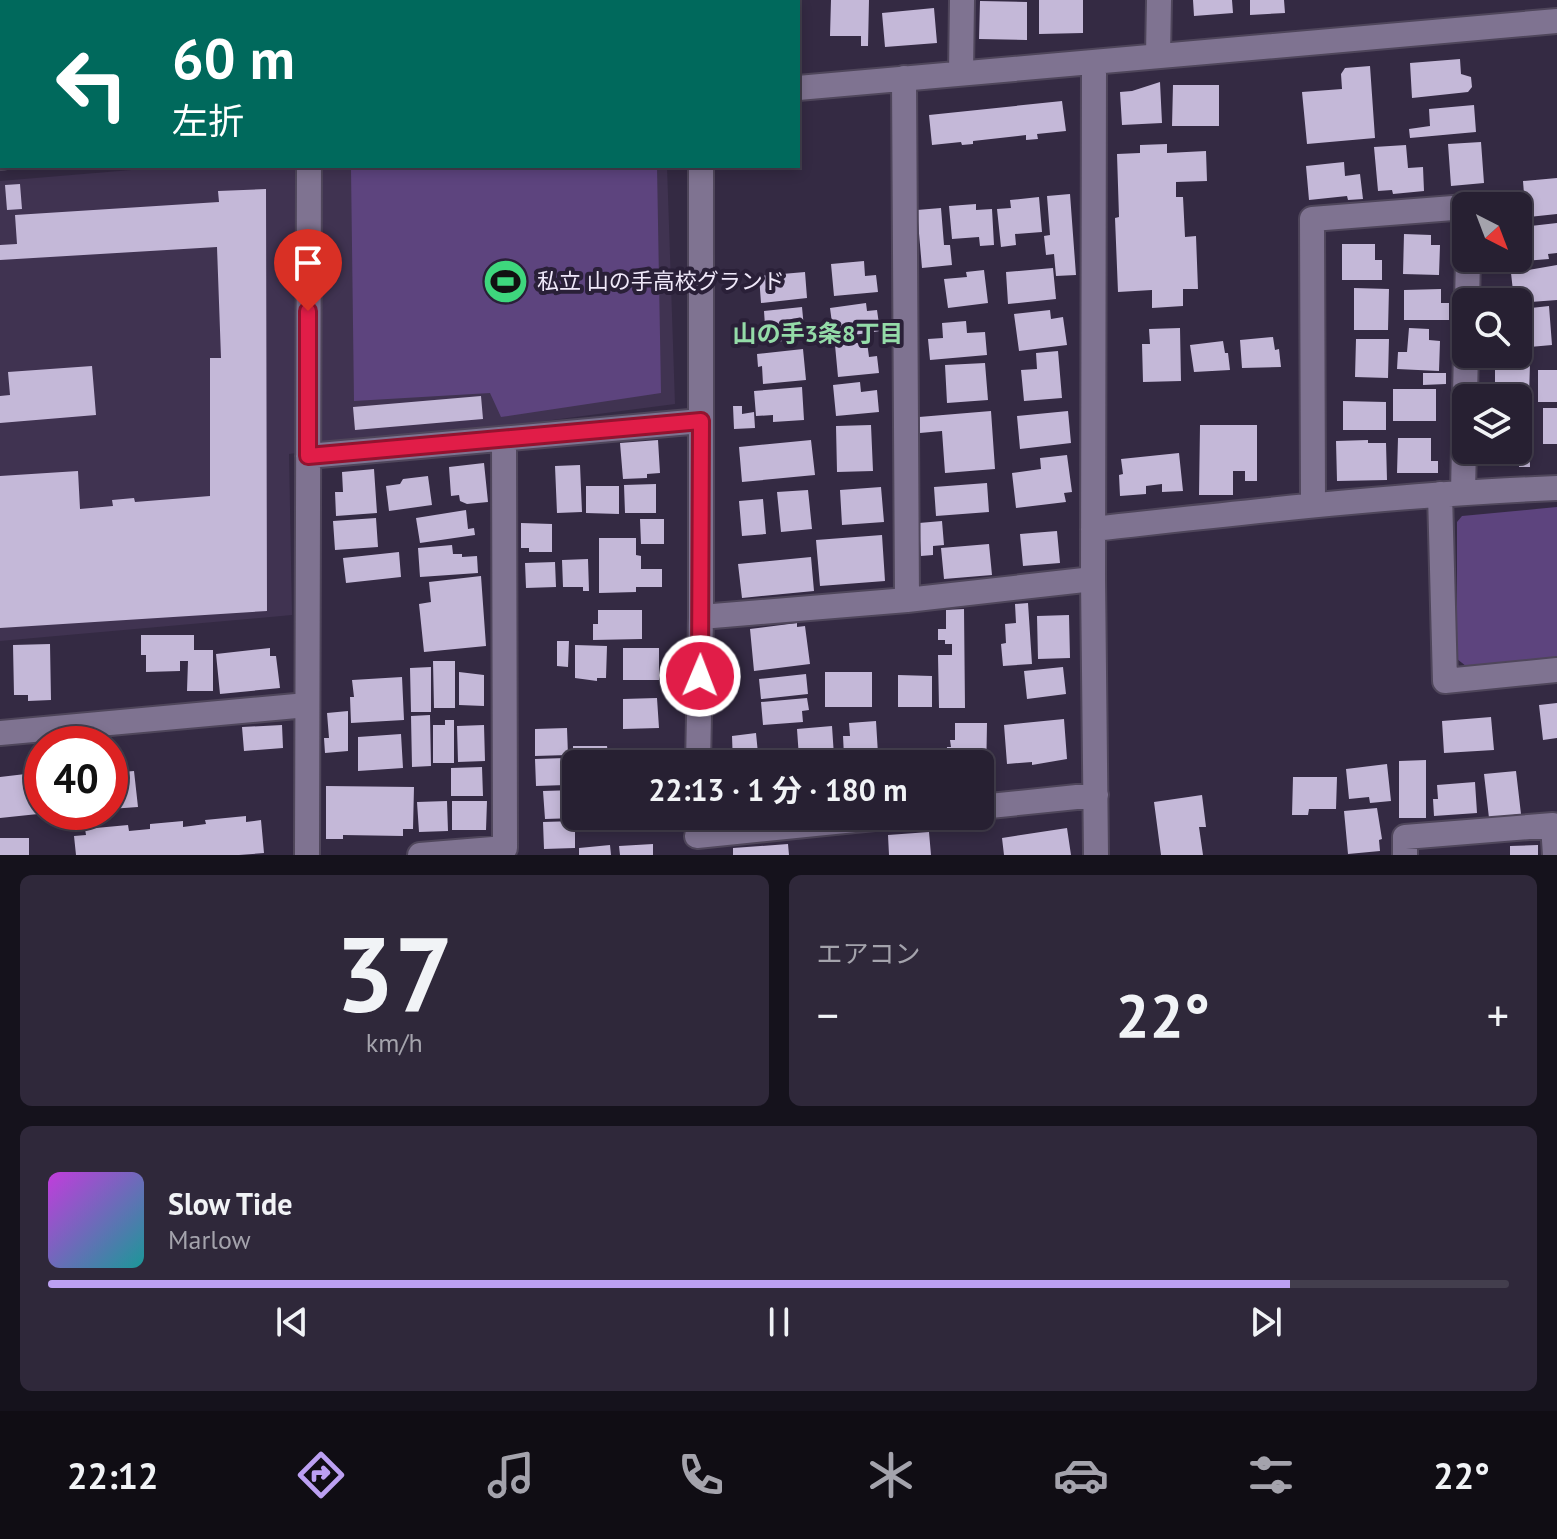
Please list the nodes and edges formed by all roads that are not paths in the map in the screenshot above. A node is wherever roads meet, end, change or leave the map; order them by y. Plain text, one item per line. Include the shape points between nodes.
1 (962, 0) edge
2 (1159, 0) edge
3 (1557, 21) edge
4 (1158, 55) junction
5 (1094, 62) junction
6 (961, 73) junction
7 (904, 78) junction
8 (800, 88) edge
9 (309, 168) edge
10 (701, 168) edge
11 (1452, 208) edge
12 (1464, 368) edge
13 (701, 421) junction
14 (504, 439) junction
15 (308, 456) junction
16 (1557, 488) edge
17 (1452, 493) junction
18 (1313, 504) junction
19 (1093, 529) junction
20 (1093, 579) junction
21 (907, 600) junction
22 (701, 617) junction
23 (1557, 670) edge
24 (307, 705) junction
25 (0, 733) edge
26 (698, 750) edge
27 (1096, 795) junction
28 (994, 806) edge
29 (756, 830) edge
30 (697, 836) edge
31 (307, 855) edge
32 (420, 855) edge
33 (1096, 855) edge
34 (1405, 855) edge
35 (1555, 855) edge

1 - 6 street
2 - 4 street
3 - 4 street
4 - 5 street
5 - 6 street
5 - 19 street
6 - 7 street
7 - 8 street
7 - 21 street
9 - 15 street
10 - 13 street
11 - 18 street via 1312,219
12 - 17 street
13 - 14 street
13 - 22 street
14 - 15 street
14 - 32 street via 505,848
15 - 24 street
16 - 17 street
17 - 18 street
17 - 23 street via 1445,681
18 - 19 street
19 - 20 street
20 - 21 street
20 - 27 street
21 - 22 street
22 - 26 street
24 - 25 street
24 - 31 street
27 - 28 street
27 - 33 street
29 - 30 street
34 - 35 street via 1405,837 1553,825

